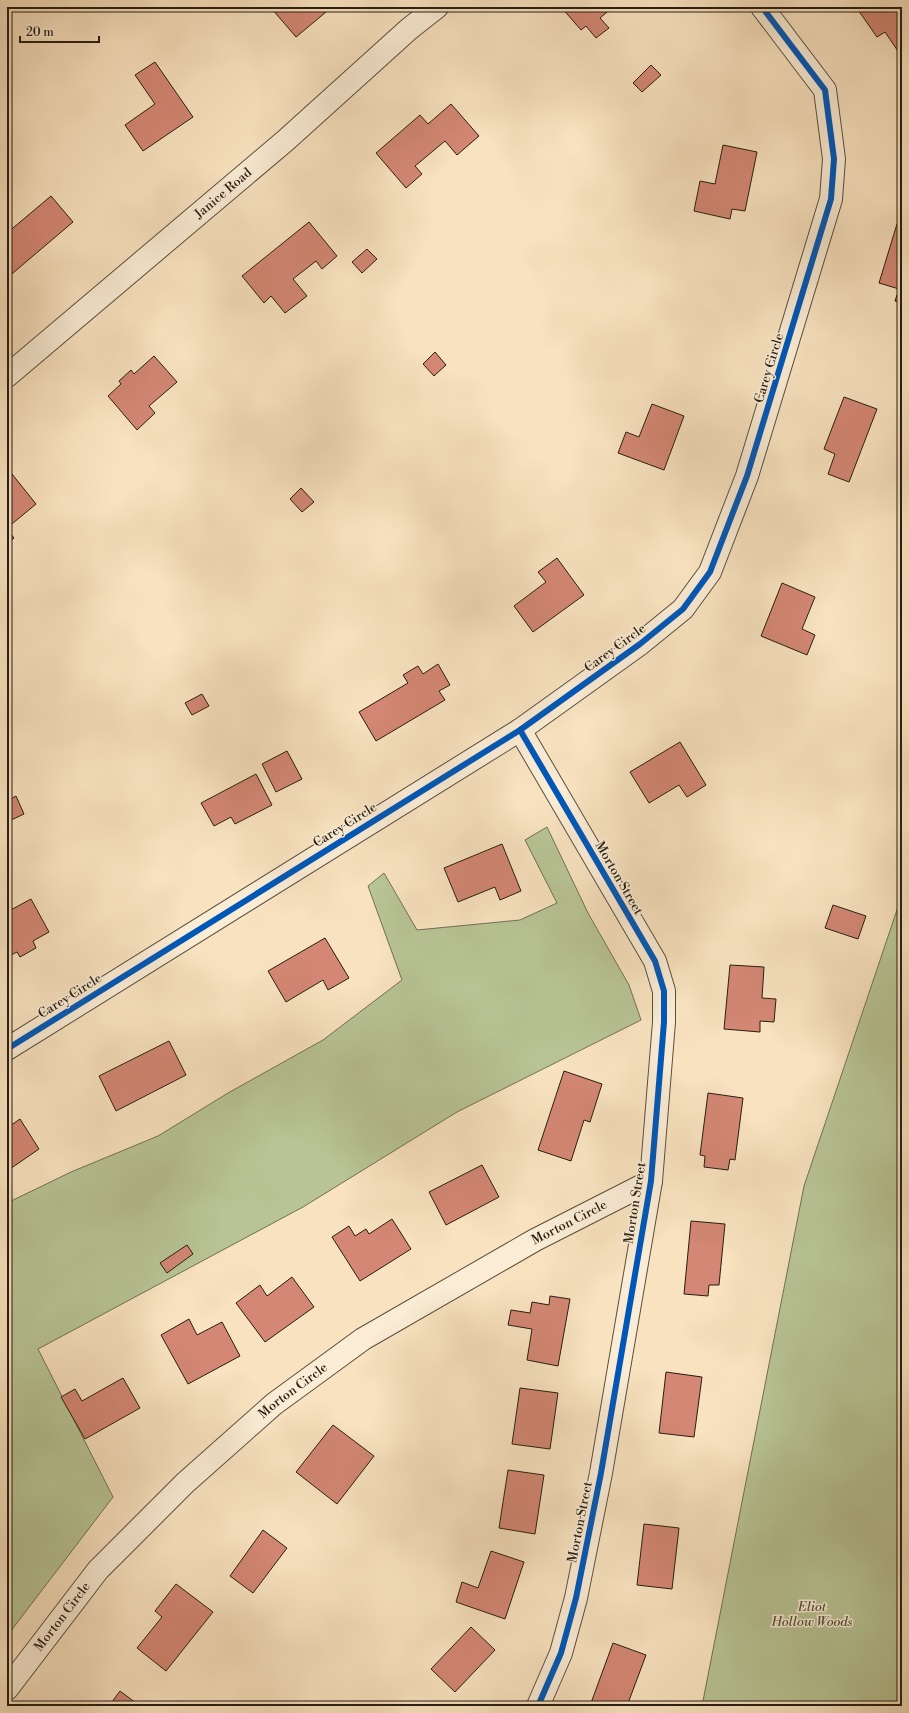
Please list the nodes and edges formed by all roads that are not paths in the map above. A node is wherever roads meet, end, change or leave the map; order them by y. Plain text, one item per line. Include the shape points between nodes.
1 (437, 7) edge
2 (762, 7) edge
3 (7, 376) edge
4 (520, 730) junction
5 (7, 1049) edge
6 (651, 1182) junction
7 (7, 1689) edge
8 (538, 1706) edge

1 - 3 street, Janice Road via 409,29 285,141
2 - 4 street, Carey Circle via 825,90 834,159 831,199 747,476 710,572 683,609 640,644
4 - 5 street, Carey Circle
4 - 6 street, Morton Street via 655,960 664,991
6 - 7 street, Morton Circle via 535,1240 363,1339 274,1404 185,1483 98,1570
6 - 8 street, Morton Street via 601,1473 576,1598 561,1653

